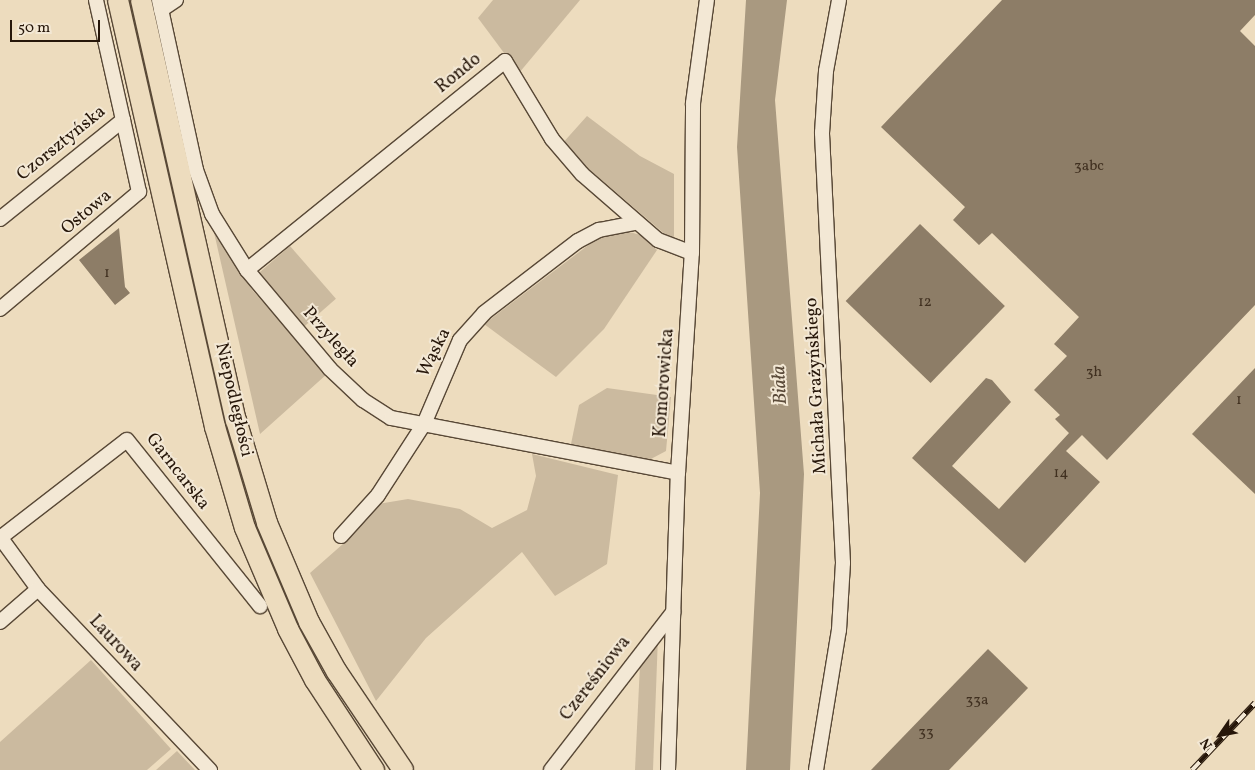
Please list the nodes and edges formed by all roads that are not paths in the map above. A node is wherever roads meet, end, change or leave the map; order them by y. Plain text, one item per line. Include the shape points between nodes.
1 (96, 0) edge
2 (118, 0) edge
3 (141, 0) edge
4 (176, 0) edge
5 (707, 0) edge
6 (839, 0) edge
7 (160, 5) edge
8 (123, 120) junction
9 (0, 219) edge
10 (636, 223) junction
11 (692, 253) junction
12 (247, 270) junction
13 (0, 309) edge
14 (424, 424) junction
15 (678, 473) junction
16 (341, 536) dead end
17 (0, 537) edge
18 (38, 589) junction
19 (260, 606) dead end
20 (673, 612) junction
21 (0, 622) edge
22 (210, 770) edge
23 (374, 770) edge
24 (403, 770) edge
25 (551, 770) edge
26 (668, 770) edge
27 (816, 770) edge

1 - 8 street, Czorsztyńska
2 - 23 highway, Niepodległości via 214,427 245,528 288,629 315,680
3 - 24 highway, Niepodległości via 236,420 267,523 309,622 337,672
4 - 7 street
5 - 11 street, Komorowicka via 693,103
6 - 27 street, Michała Grażyńskiego via 826,71 822,133 843,563 839,630
7 - 12 street, Przyległa via 202,190 224,235
8 - 9 street, Czorsztyńska
8 - 13 street, Ostowa via 139,192
10 - 11 street, Rondo via 664,244
10 - 12 street, Rondo via 582,174 552,140 505,61
10 - 14 street, Wąska via 599,230 578,242 484,313 460,340
11 - 15 street, Komorowicka
12 - 14 street, Przyległa via 330,369 363,400 391,418
14 - 15 street, Przyległa
14 - 16 street, Wąska via 378,496
15 - 20 street, Komorowicka
17 - 18 street, Laurowa
17 - 19 street, Garncarska via 127,440
18 - 21 street
18 - 22 street, Laurowa
20 - 25 street, Czereśniowa
20 - 26 street, Komorowicka

